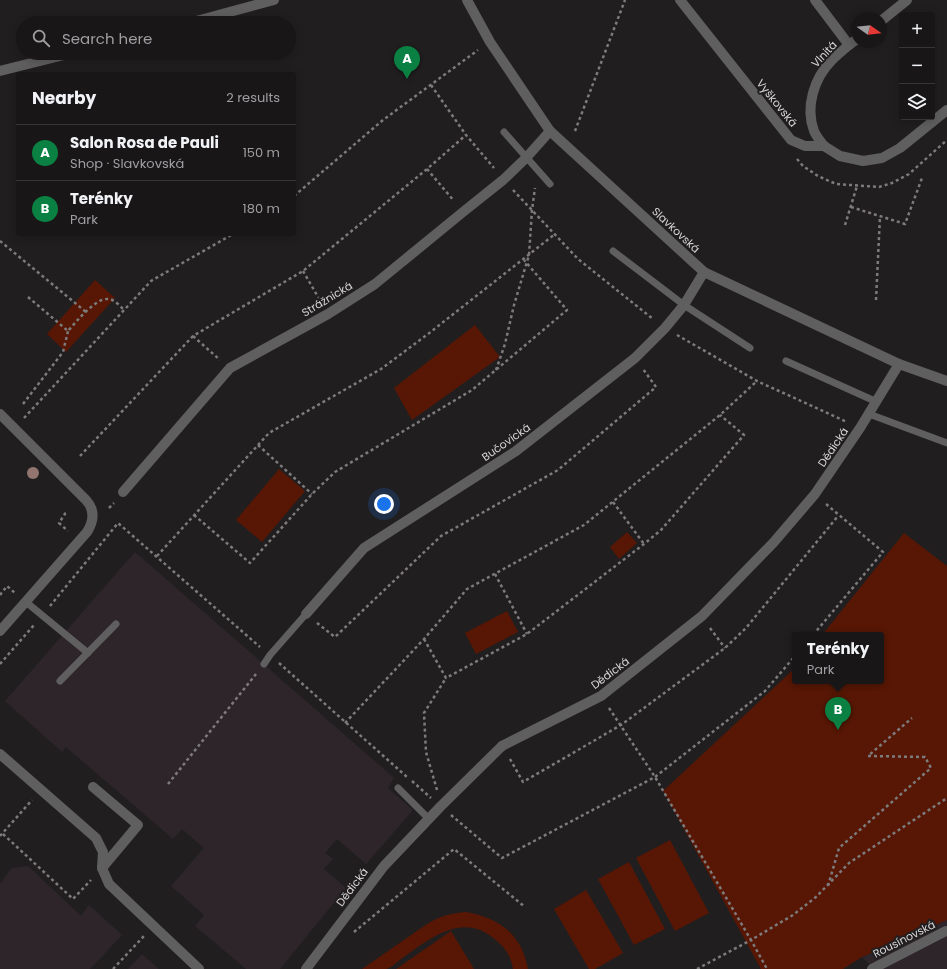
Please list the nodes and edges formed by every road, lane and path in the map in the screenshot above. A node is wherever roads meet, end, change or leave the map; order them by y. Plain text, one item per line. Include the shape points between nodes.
1 (274, 0) edge
2 (467, 0) edge
3 (625, 0) edge
4 (680, 0) edge
5 (815, 0) edge
6 (908, 0) edge
7 (216, 16) edge
8 (887, 16) edge
9 (851, 40) edge
10 (490, 42) junction
11 (851, 44) edge
12 (44, 60) edge
13 (0, 71) edge
14 (947, 110) edge
15 (575, 130) dead end
16 (550, 131) junction
17 (504, 132) dead end
18 (466, 135) dead end
19 (824, 146) junction
20 (526, 158) junction
21 (427, 169) junction
22 (538, 171) junction
23 (922, 178) dead end
24 (550, 184) dead end
25 (857, 186) dead end
26 (296, 194) edge
27 (851, 207) junction
28 (463, 212) junction
29 (880, 216) junction
30 (845, 225) dead end
31 (555, 234) dead end
32 (230, 236) edge
33 (0, 241) edge
34 (613, 251) dead end
35 (529, 255) junction
36 (524, 260) junction
37 (527, 264) junction
38 (303, 271) junction
39 (704, 272) junction
40 (28, 297) dead end
41 (876, 300) dead end
42 (684, 305) junction
43 (124, 310) junction
44 (86, 312) junction
45 (328, 314) junction
46 (68, 331) junction
47 (193, 336) junction
48 (750, 348) dead end
49 (635, 358) junction
50 (786, 361) dead end
51 (899, 364) junction
52 (230, 368) junction
53 (496, 370) junction
54 (757, 380) dead end
55 (947, 381) edge
56 (877, 402) junction
57 (23, 404) dead end
58 (0, 414) edge
59 (869, 414) junction
60 (720, 415) junction
61 (15, 429) junction
62 (947, 443) edge
63 (258, 445) junction
64 (80, 456) dead end
65 (123, 492) dead end
66 (312, 494) junction
67 (815, 494) junction
68 (613, 502) junction
69 (194, 515) junction
70 (838, 516) junction
71 (644, 544) junction
72 (157, 556) junction
73 (495, 574) junction
74 (26, 602) junction
75 (306, 614) junction
76 (42, 615) junction
77 (702, 616) junction
78 (116, 624) dead end
79 (0, 631) edge
80 (816, 632) edge
81 (527, 634) junction
82 (424, 639) junction
83 (725, 648) junction
84 (88, 653) junction
85 (270, 655) junction
86 (792, 660) edge
87 (0, 664) edge
88 (264, 664) joint
89 (446, 678) junction
90 (60, 681) dead end
91 (601, 696) junction
92 (912, 718) dead end
93 (345, 723) junction
94 (621, 725) junction
95 (502, 746) junction
96 (0, 754) edge
97 (655, 777) junction
98 (168, 784) dead end
99 (93, 788) dead end
100 (398, 788) dead end
101 (41, 790) junction
102 (947, 798) edge
103 (441, 806) junction
104 (429, 819) junction
105 (1, 835) edge
106 (102, 868) junction
107 (828, 887) junction
108 (525, 907) dead end
109 (338, 925) junction
110 (154, 926) junction
111 (946, 931) edge
112 (751, 940) junction
113 (113, 969) edge
114 (199, 969) edge
115 (306, 969) edge
116 (697, 969) edge
117 (766, 969) edge
118 (872, 969) edge

1 - 7 street
2 - 10 street, Slavkovská
3 - 15 path
4 - 19 street, Vyškovská via 792,140 806,146
5 - 9 street, Vlnitá
6 - 8 street
10 - 16 street, Slavkovská
10 - 26 path via 383,120
11 - 19 street, Vlnitá via 832,60 819,76 813,94 810,116 815,132
12 - 13 street
14 - 19 street, Vyškovská via 900,148 882,158 862,161 840,156
16 - 20 street, Strážnická
16 - 39 street, Slavkovská
17 - 20 lane
18 - 21 path
20 - 22 lane
20 - 28 street, Strážnická via 504,180
21 - 28 path
21 - 38 path
22 - 24 lane
22 - 35 path
23 - 29 path via 905,224
25 - 27 path
27 - 29 path
27 - 30 path
28 - 45 street, Strážnická via 375,284
29 - 41 path
31 - 35 path
32 - 43 path via 151,281
33 - 44 path
34 - 42 lane
35 - 36 path
35 - 37 path
36 - 37 path
36 - 63 path via 381,369 269,433
37 - 53 path
37 - 53 path via 567,310
38 - 45 path
38 - 47 path
39 - 42 street, Bučovická
39 - 51 street, Slavkovská
40 - 46 path
42 - 48 lane
42 - 49 street, Bučovická
43 - 44 path via 108,298 97,302
43 - 61 path
44 - 46 path
45 - 52 street, Strážnická
46 - 57 path via 63,352
47 - 52 path
47 - 64 path
49 - 75 street, Bučovická via 516,451 364,548
49 - 75 path via 656,387 558,470 441,536 335,637
50 - 56 lane
51 - 55 street, Slavkovská
51 - 56 street, Dědická
52 - 65 street, Strážnická
53 - 66 path via 472,390 334,472
54 - 60 path
56 - 59 street, Dědická
58 - 61 street
59 - 62 lane
59 - 67 street, Dědická
60 - 68 path
60 - 71 path via 744,435 661,530
61 - 74 street via 86,500 93,515 87,532
63 - 66 path
63 - 69 path
66 - 69 path via 250,563
67 - 70 path
67 - 77 street, Dědická via 774,542
68 - 71 path
68 - 73 path via 584,525
69 - 72 path
70 - 80 path via 883,552
70 - 83 path via 746,628
71 - 81 path
72 - 76 path via 118,523
72 - 85 path
73 - 81 path
73 - 82 path via 467,589
74 - 76 lane
74 - 79 street
75 - 85 lane
76 - 84 lane
76 - 87 path
77 - 83 path
77 - 91 street, Dědická
78 - 84 lane
81 - 89 path
82 - 89 path
82 - 93 path
83 - 94 path
84 - 90 lane
85 - 88 lane
85 - 93 path
86 - 97 path via 765,691
88 - 98 path
89 - 103 path via 424,713 426,752
91 - 94 path
91 - 95 street, Dědická
92 - 107 path via 868,756 925,757 931,768 839,848
93 - 103 path
94 - 95 path via 523,782
94 - 97 path
95 - 103 street, Dědická
96 - 101 street
97 - 103 path via 502,858
97 - 112 path
99 - 106 street via 138,825
100 - 104 lane
101 - 105 path
101 - 106 street via 96,838 103,852
102 - 107 path via 849,863
103 - 104 street, Dědická
104 - 109 street, Dědická via 384,866
105 - 106 path via 73,899
106 - 110 street via 109,884
107 - 112 path via 793,915
108 - 109 path via 454,850 352,934
109 - 115 street, Dědická
110 - 113 path
110 - 114 street
111 - 118 street, Rousínovská
112 - 116 path
112 - 117 path

